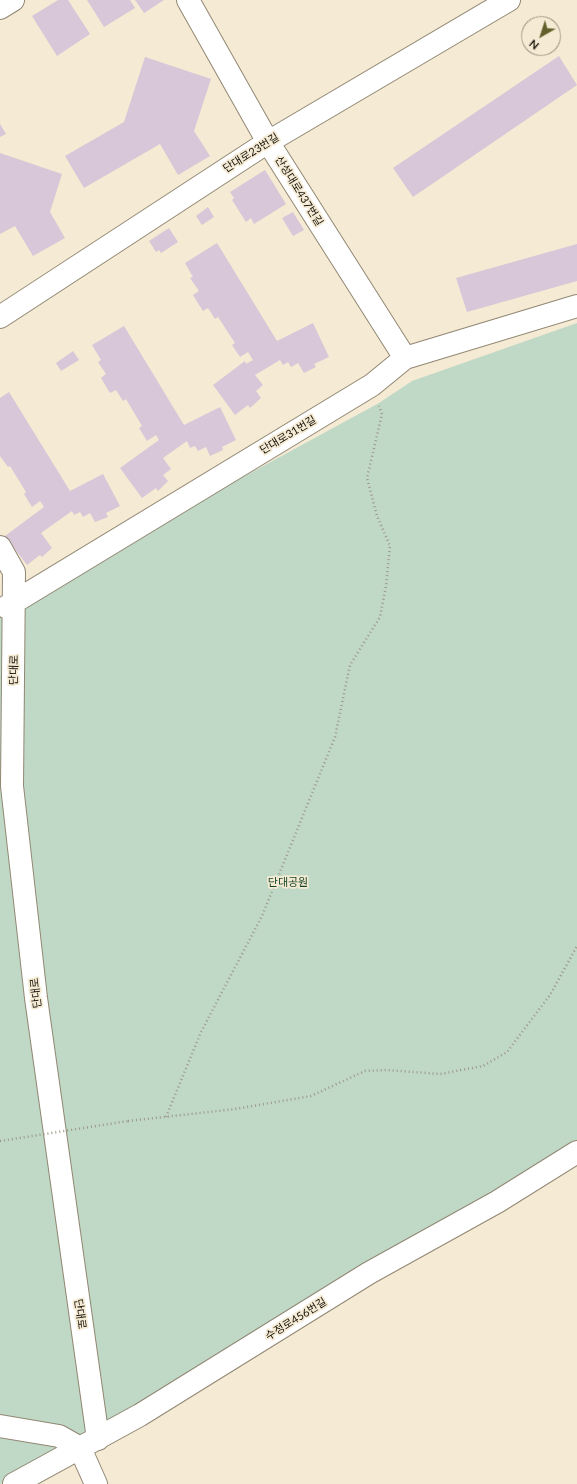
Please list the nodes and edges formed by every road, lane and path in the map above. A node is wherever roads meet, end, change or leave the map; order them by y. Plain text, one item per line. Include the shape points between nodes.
1 (12, 0) edge
2 (188, 0) edge
3 (509, 0) edge
4 (0, 8) edge
5 (268, 142) junction
6 (577, 306) edge
7 (0, 317) edge
8 (405, 358) junction
9 (372, 384) junction
10 (0, 547) edge
11 (8, 606) edge
12 (577, 946) edge
13 (166, 1117) junction
14 (0, 1141) edge
15 (577, 1152) edge
16 (0, 1426) edge
17 (89, 1443) junction
18 (14, 1484) edge
19 (96, 1484) edge

1 - 4 street
2 - 5 street, 산성대로437번길
3 - 5 street, 단대로23번길
5 - 7 street, 단대로23번길
5 - 8 street, 산성대로437번길
6 - 8 street, 단대로31번길
8 - 9 street, 단대로31번길
9 - 11 street, 단대로31번길
9 - 13 path via 382,414 368,478 377,516 390,546 380,617 350,665 335,737 262,916 201,1032
10 - 11 street, 단대로 via 14,572
11 - 17 street, 단대로 via 12,786
12 - 13 path via 550,995 507,1052 483,1066 440,1074 364,1071 311,1096
13 - 14 path, bridge
15 - 17 street, 수정로456번길 via 497,1202 370,1273 254,1346
16 - 17 street
17 - 18 street, 수정로456번길
17 - 19 street, 단대로

